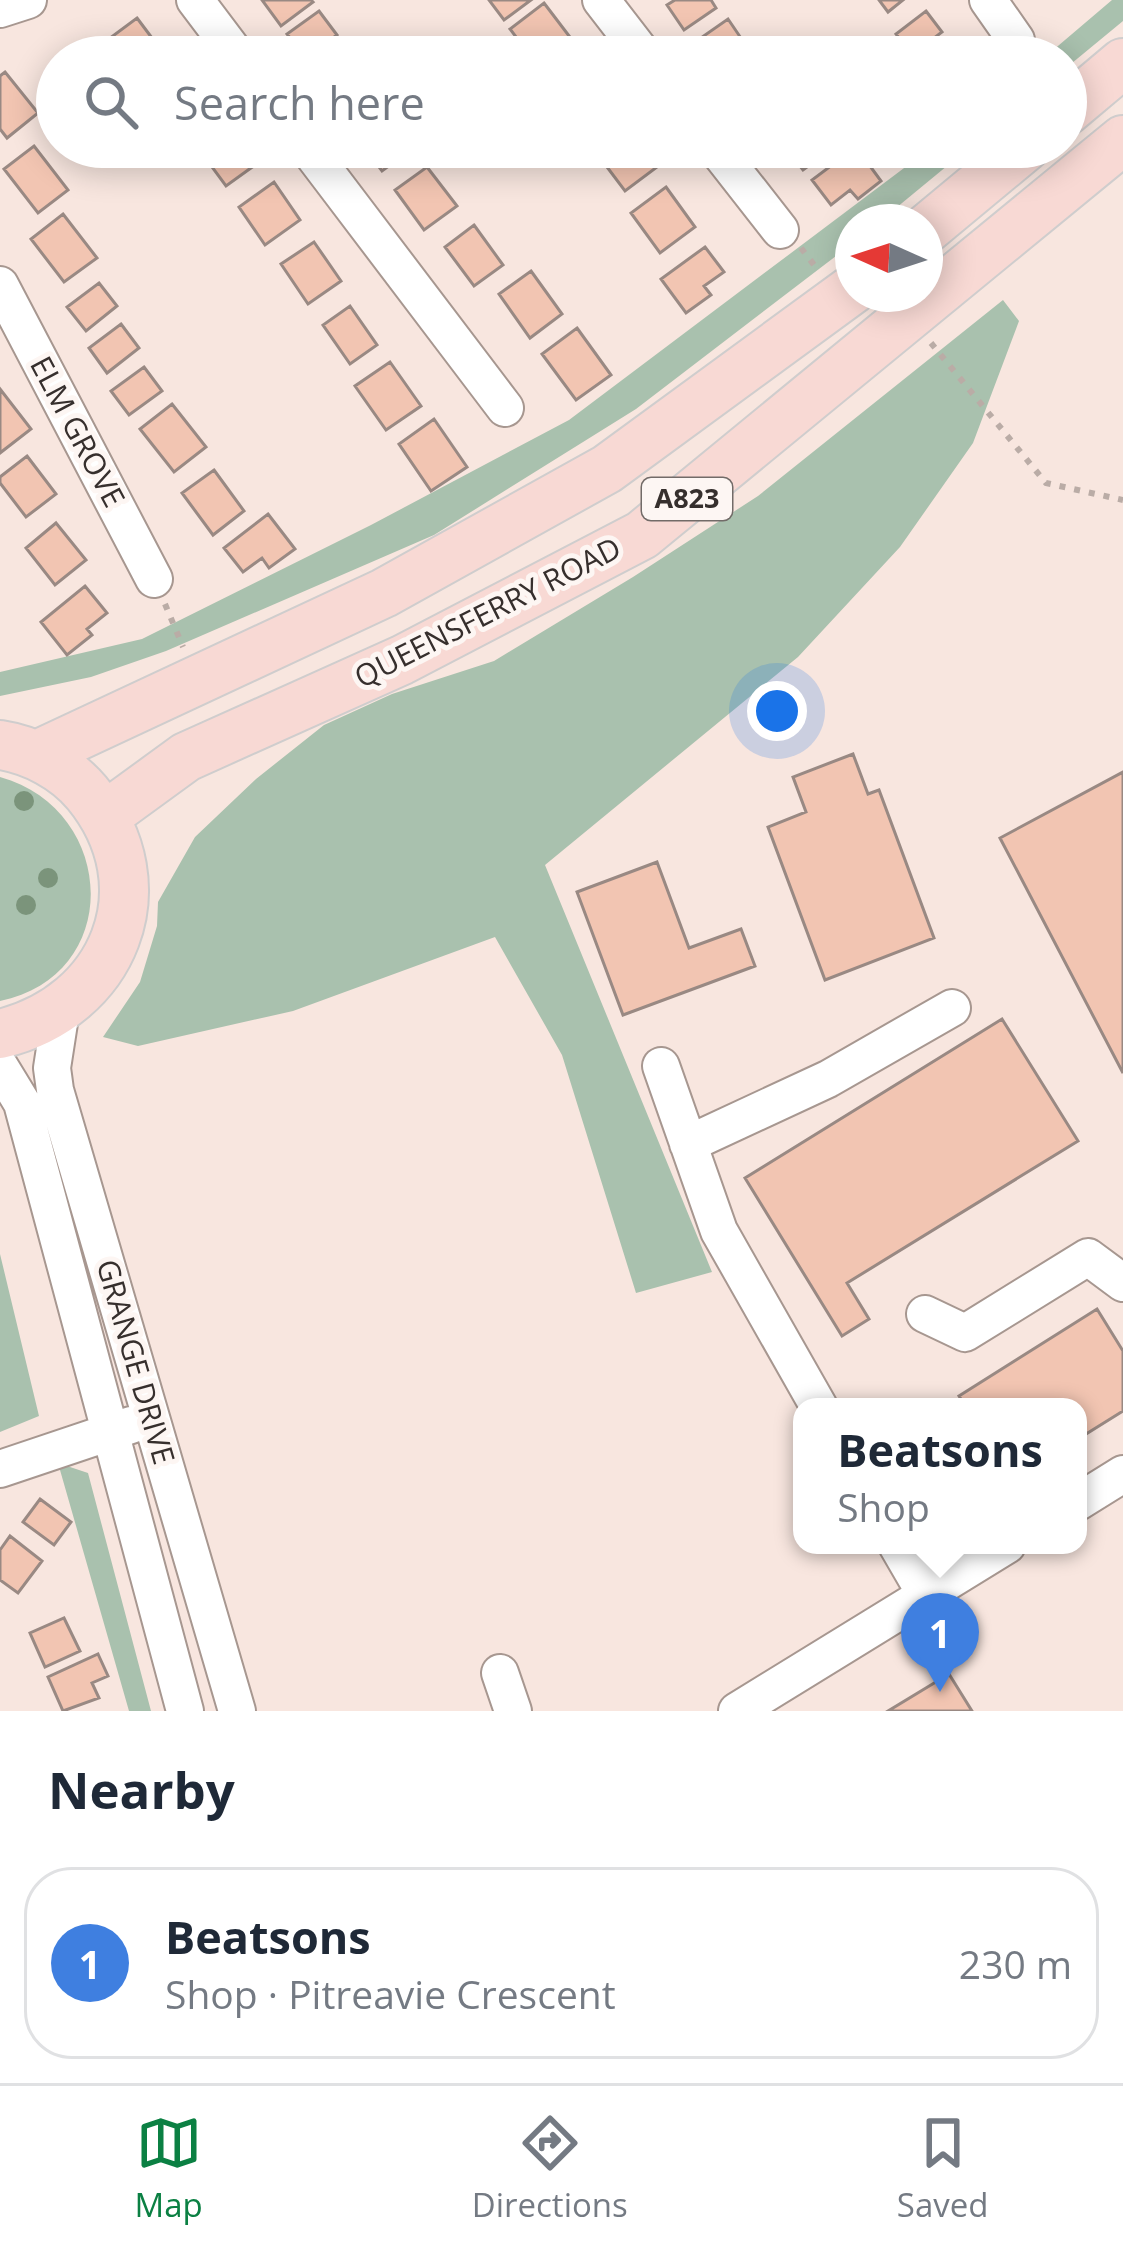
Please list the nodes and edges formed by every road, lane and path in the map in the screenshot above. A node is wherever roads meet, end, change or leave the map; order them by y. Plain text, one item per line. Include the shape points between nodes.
1 (28, 0) edge
2 (195, 0) edge
3 (601, 0) edge
4 (988, 0) edge
5 (0, 9) edge
6 (222, 36) edge
7 (629, 36) edge
8 (1013, 36) edge
9 (1123, 63) edge
10 (1087, 94) edge
11 (1123, 140) edge
12 (323, 168) edge
13 (731, 168) edge
14 (999, 168) edge
15 (943, 215) edge
16 (779, 230) dead end
17 (0, 285) edge
18 (835, 303) edge
19 (938, 352) dead end
20 (505, 408) dead end
21 (1123, 500) edge
22 (154, 579) joint
23 (187, 656) dead end
24 (19, 750) edge
25 (105, 816) junction
26 (952, 1008) dead end
27 (61, 1010) junction
28 (0, 1034) edge
29 (661, 1066) dead end
30 (0, 1067) edge
31 (688, 1144) junction
32 (1123, 1283) edge
33 (925, 1314) dead end
34 (814, 1398) edge
35 (152, 1419) junction
36 (109, 1432) junction
37 (0, 1469) edge
38 (1123, 1474) edge
39 (1087, 1496) edge
40 (902, 1554) edge
41 (992, 1554) edge
42 (926, 1595) junction
43 (500, 1673) dead end
44 (185, 1711) edge
45 (237, 1711) edge
46 (513, 1711) edge
47 (738, 1711) edge

1 - 5 street
2 - 6 street
3 - 7 street
4 - 8 street
9 - 10 main road
11 - 25 main road, QUEENSFERRY ROAD / A823 via 642,536 403,660 186,757
12 - 20 street
13 - 16 street
14 - 15 main road
17 - 22 street, ELM GROVE
18 - 24 main road, A823 via 607,469 384,592
19 - 21 path via 1046,483
22 - 23 path
24 - 25 main road, A823 via 76,780
25 - 27 main road, A823 via 121,856 125,900 115,943 93,981
26 - 31 street via 828,1079
27 - 28 main road, A823
27 - 35 street, GRANGE DRIVE via 55,1090
29 - 31 street
30 - 36 street, GRANGE DRIVE via 22,1103
31 - 34 street via 719,1232
32 - 33 street via 1088,1257 965,1333
35 - 36 street
35 - 45 street, GRANGE DRIVE
36 - 37 street
36 - 44 street, GRANGE DRIVE
38 - 39 street
40 - 42 street
41 - 42 street
42 - 47 street
43 - 46 street

